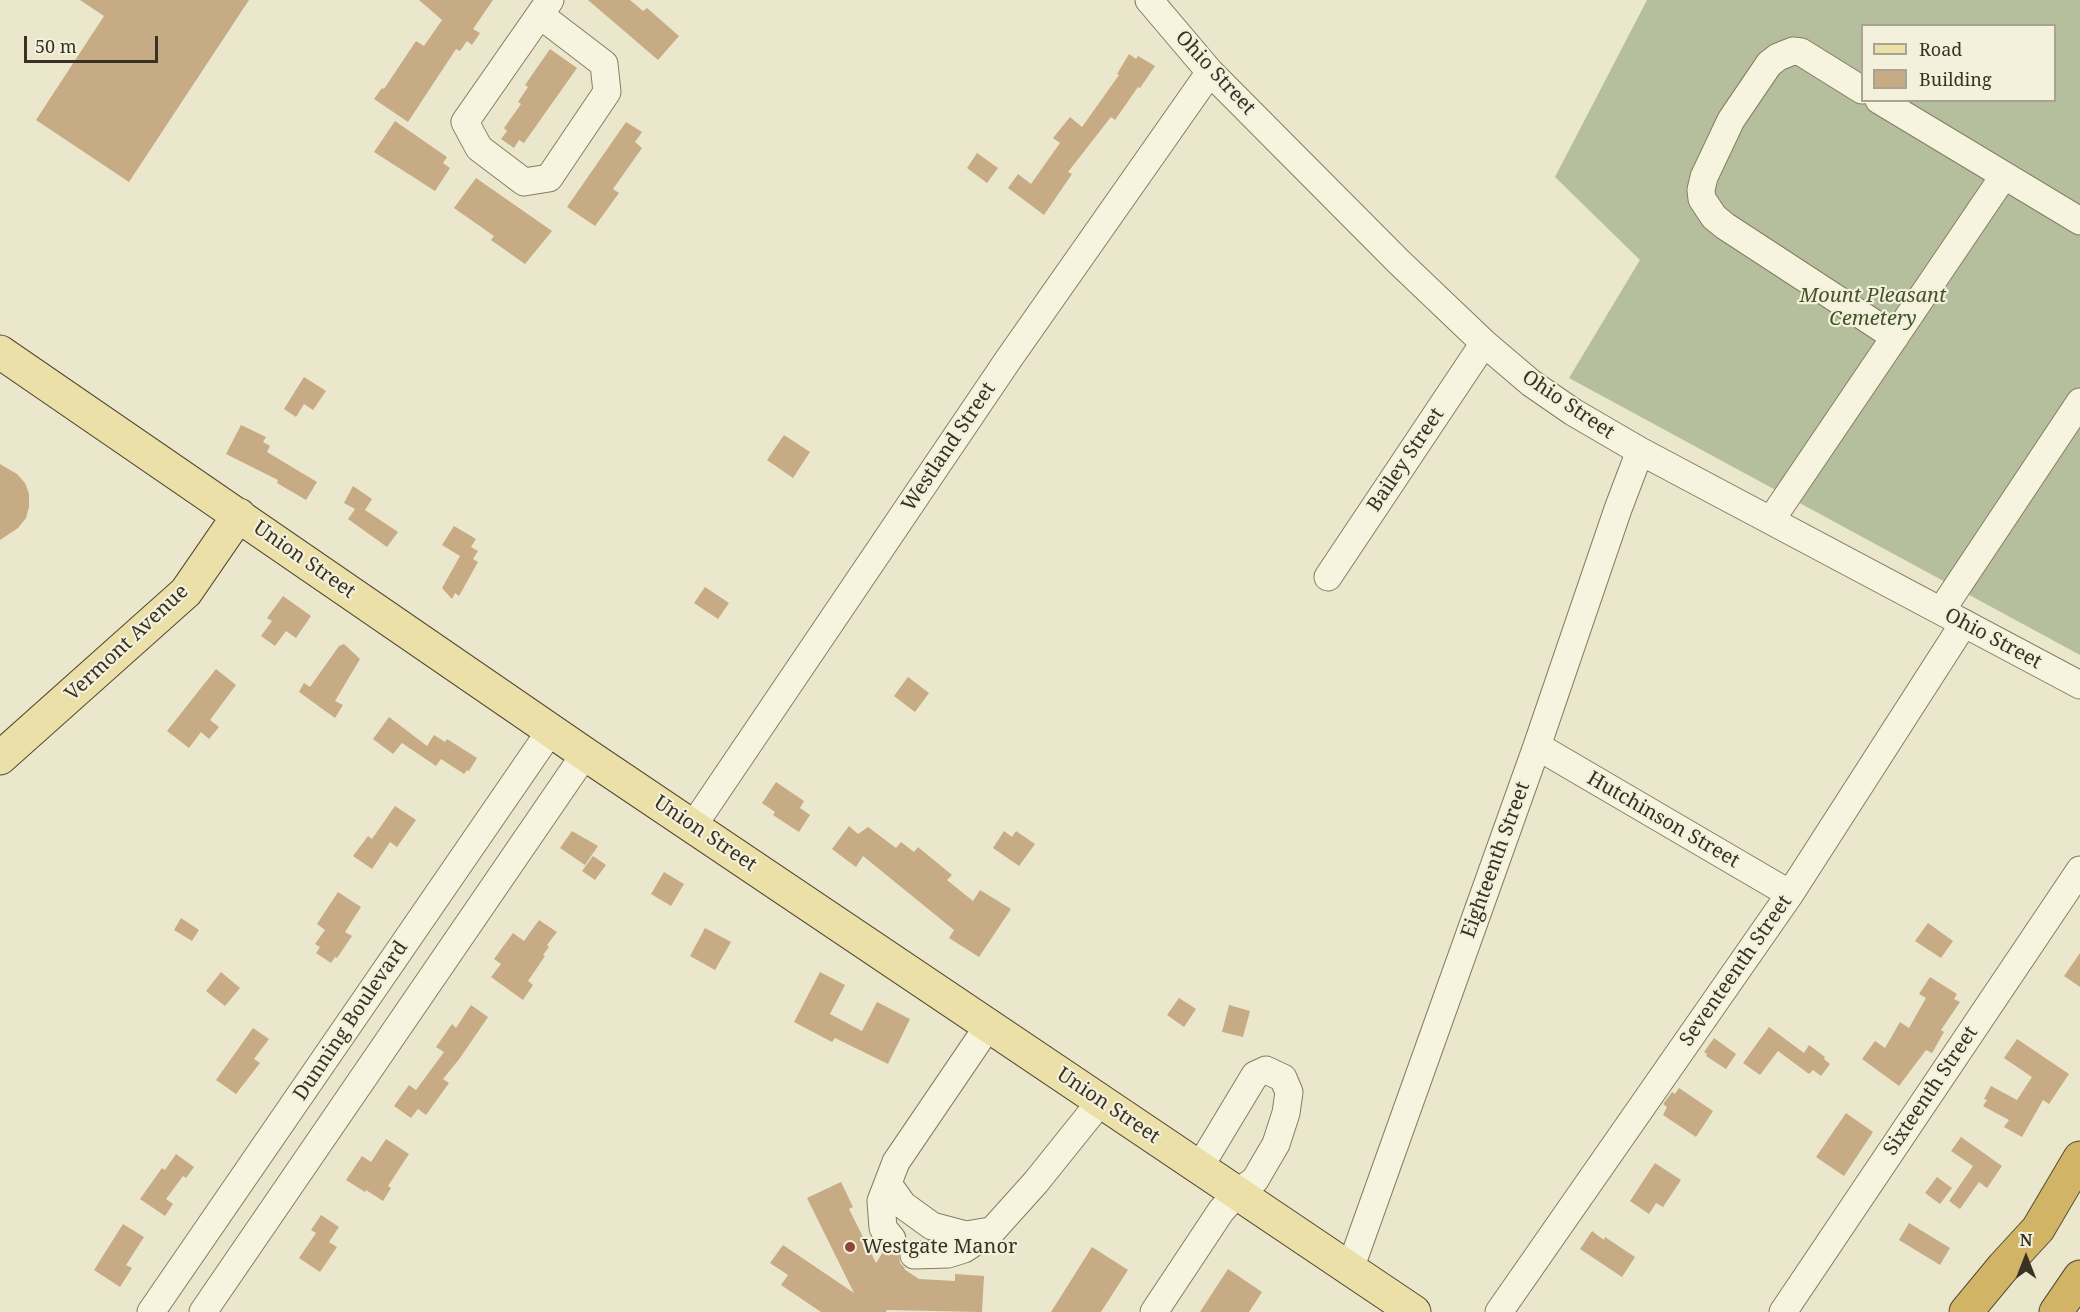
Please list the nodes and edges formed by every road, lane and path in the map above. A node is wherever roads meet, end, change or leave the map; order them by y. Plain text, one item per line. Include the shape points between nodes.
1 (1149, 0) edge
2 (543, 5) edge
3 (1210, 72) junction
4 (1861, 89) edge
5 (1882, 102) edge
6 (2003, 177) junction
7 (2080, 221) edge
8 (1895, 337) junction
9 (1484, 343) junction
10 (0, 352) edge
11 (2080, 402) edge
12 (1640, 451) junction
13 (239, 515) junction
14 (1771, 520) junction
15 (1328, 577) dead end
16 (1952, 617) junction
17 (2080, 686) edge
18 (551, 730) junction
19 (1537, 746) junction
20 (585, 754) junction
21 (0, 758) edge
22 (693, 826) junction
23 (2080, 870) edge
24 (1790, 894) junction
25 (988, 1025) junction
26 (1101, 1101) junction
27 (2079, 1163) edge
28 (1199, 1168) junction
29 (888, 1184) junction
30 (1237, 1193) junction
31 (2038, 1229) junction
32 (992, 1231) junction
33 (892, 1239) dead end
34 (914, 1255) dead end
35 (1350, 1269) junction
36 (2080, 1276) edge
37 (151, 1312) edge
38 (203, 1312) edge
39 (1154, 1312) edge
40 (1414, 1312) edge
41 (1499, 1312) edge
42 (1783, 1312) edge
43 (1966, 1312) edge
44 (1996, 1312) edge
45 (2056, 1312) edge

1 - 3 street, Ohio Street
2 - 2 street via 465,122 479,148 524,182 549,178 608,92 604,64
3 - 9 street, Ohio Street
3 - 22 street, Westland Street via 1008,360
4 - 8 street via 1801,52 1778,57 1731,120 1704,177 1702,198 1725,226
5 - 6 street
6 - 7 street
6 - 8 street
8 - 14 street
9 - 12 street, Ohio Street via 1551,397
9 - 15 street, Bailey Street
10 - 13 main road, Union Street
11 - 16 street, Seventeenth Street
12 - 14 street, Ohio Street
12 - 19 street, Eighteenth Street
13 - 18 main road, Union Street
13 - 21 main road, Vermont Avenue via 186,592
14 - 16 street, Ohio Street
16 - 17 street, Ohio Street
16 - 24 street, Seventeenth Street
18 - 20 main road, Union Street
18 - 37 street, Dunning Boulevard
19 - 24 street, Hutchinson Street
19 - 35 street, Eighteenth Street
20 - 22 main road, Union Street
20 - 38 street
22 - 25 main road, Union Street
23 - 42 street, Sixteenth Street
24 - 41 street, Seventeenth Street
25 - 26 main road, Union Street
25 - 29 street via 896,1162
26 - 28 main road, Union Street
26 - 32 street
27 - 31 highway
28 - 30 main road, Union Street
28 - 30 street via 1255,1075 1266,1070 1283,1078 1289,1092 1276,1144 1255,1180
29 - 32 street via 903,1205 932,1226 966,1235
29 - 33 street via 881,1201 883,1228
30 - 35 main road, Union Street
30 - 39 street
31 - 43 highway
31 - 44 highway
32 - 34 street via 948,1254
35 - 40 main road, Union Street
36 - 45 highway

